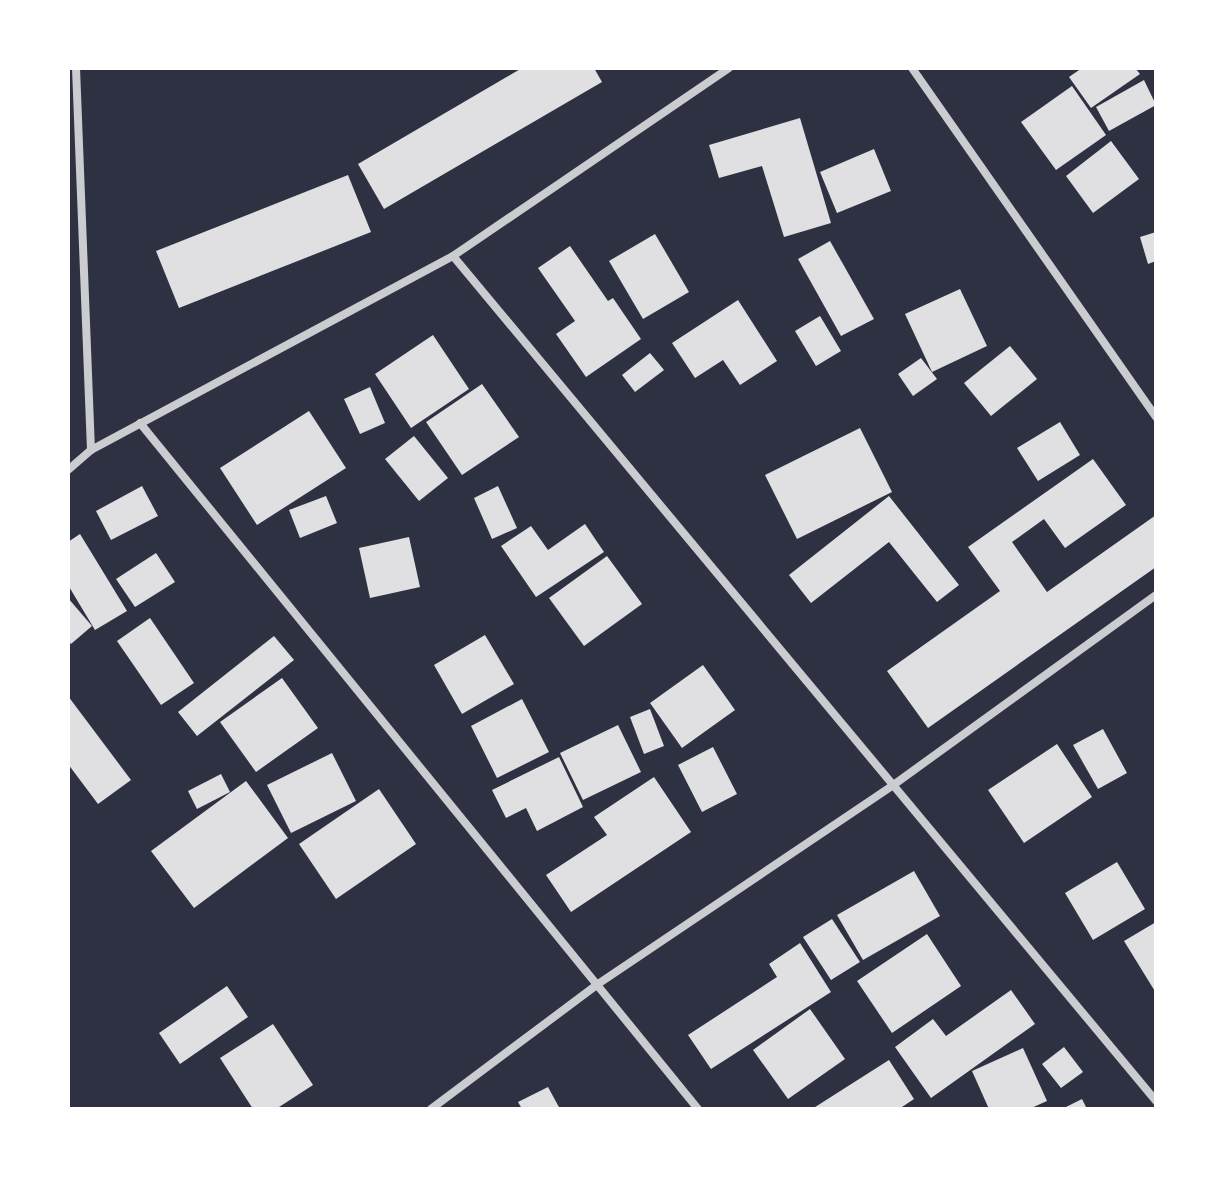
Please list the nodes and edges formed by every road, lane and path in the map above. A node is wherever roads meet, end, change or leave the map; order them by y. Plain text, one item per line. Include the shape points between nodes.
1 (76, 68) edge
2 (729, 68) edge
3 (912, 68) edge
4 (453, 256) junction
5 (1156, 417) edge
6 (140, 423) junction
7 (91, 450) junction
8 (68, 470) edge
9 (1156, 595) edge
10 (892, 786) junction
11 (598, 984) junction
12 (1156, 1101) edge
13 (431, 1109) edge
14 (698, 1109) edge

1 - 7 street
2 - 4 street
3 - 5 street
4 - 6 street
4 - 10 street
6 - 7 street
6 - 11 street
7 - 8 street
9 - 10 street
10 - 11 street
10 - 12 street
11 - 13 street
11 - 14 street

